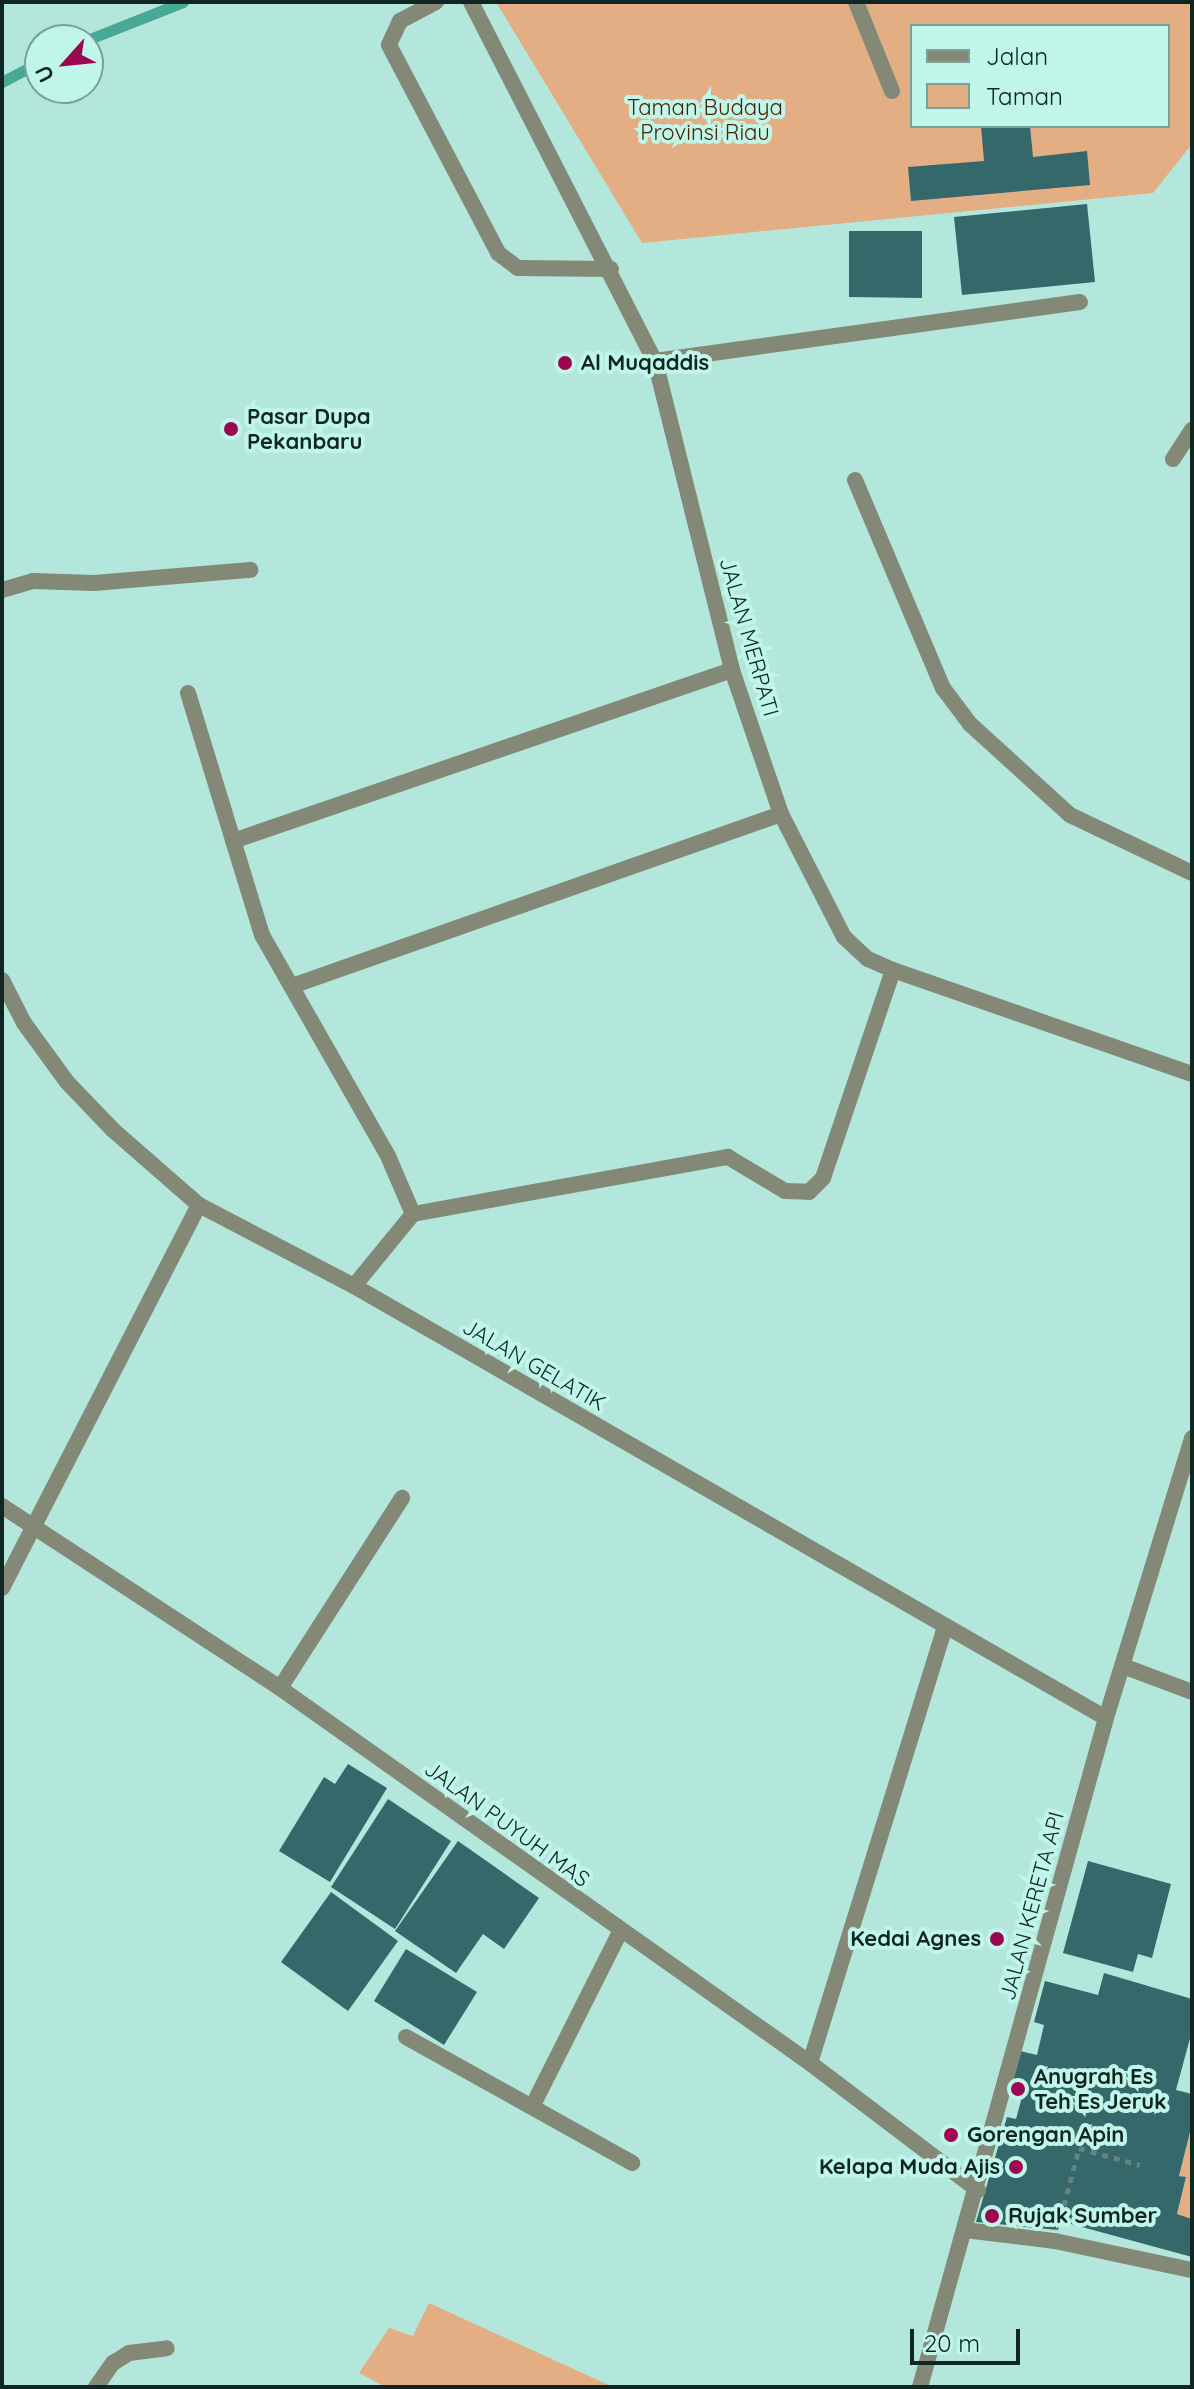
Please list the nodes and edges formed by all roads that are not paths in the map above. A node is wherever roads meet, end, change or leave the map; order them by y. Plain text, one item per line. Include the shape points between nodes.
1 (436, 2) edge
2 (471, 2) edge
3 (856, 2) edge
4 (892, 91) dead end
5 (611, 269) junction
6 (1080, 302) dead end
7 (655, 361) junction
8 (1192, 430) edge
9 (1173, 459) dead end
10 (855, 480) dead end
11 (250, 570) dead end
12 (2, 590) edge
13 (732, 670) junction
14 (188, 693) dead end
15 (781, 814) junction
16 (233, 841) junction
17 (1192, 873) edge
18 (893, 970) junction
19 (2, 980) edge
20 (292, 986) junction
21 (1192, 1074) edge
22 (199, 1205) junction
23 (413, 1214) junction
24 (354, 1286) junction
25 (1192, 1439) edge
26 (402, 1498) dead end
27 (2, 1506) edge
28 (32, 1525) junction
29 (2, 1588) edge
30 (945, 1626) junction
31 (1123, 1666) junction
32 (280, 1688) junction
33 (1192, 1692) edge
34 (1106, 1718) junction
35 (620, 1932) junction
36 (406, 2037) dead end
37 (810, 2063) junction
38 (532, 2107) junction
39 (632, 2163) dead end
40 (978, 2190) junction
41 (965, 2230) junction
42 (1192, 2270) edge
43 (167, 2348) dead end
44 (96, 2387) edge
45 (920, 2387) edge

1 - 5 street via 400,21 389,45 498,253 518,268
2 - 5 street, JALAN MERPATI
3 - 4 street
5 - 7 street, JALAN MERPATI
6 - 7 street
7 - 13 street, JALAN MERPATI
8 - 9 street
10 - 17 street via 943,688 970,724 1070,815
11 - 12 street via 94,583 33,581
13 - 15 street, JALAN MERPATI
13 - 16 street
14 - 16 street
15 - 18 street, JALAN MERPATI via 844,937 868,959
15 - 20 street
16 - 20 street via 262,935
18 - 21 street, JALAN MERPATI
18 - 23 street via 823,1178 809,1192 785,1191 728,1157
19 - 22 street, JALAN GELATIK via 24,1023 67,1082
20 - 23 street via 388,1156
22 - 24 street, JALAN GELATIK
22 - 28 street
23 - 24 street
24 - 30 street, JALAN GELATIK
25 - 31 street, JALAN KERETA API
26 - 32 street
27 - 28 street, JALAN PUYUH MAS
28 - 29 street
28 - 32 street, JALAN PUYUH MAS
30 - 34 street, JALAN GELATIK
30 - 37 street
31 - 33 street
31 - 34 street, JALAN KERETA API
32 - 35 street, JALAN PUYUH MAS
34 - 40 street, JALAN KERETA API
35 - 37 street, JALAN PUYUH MAS
35 - 38 street
36 - 38 street
37 - 40 street, JALAN PUYUH MAS
38 - 39 street
40 - 41 street, JALAN KERETA API
41 - 42 street via 1055,2241
41 - 45 street, JALAN KERETA API
43 - 44 street via 129,2353 113,2363

